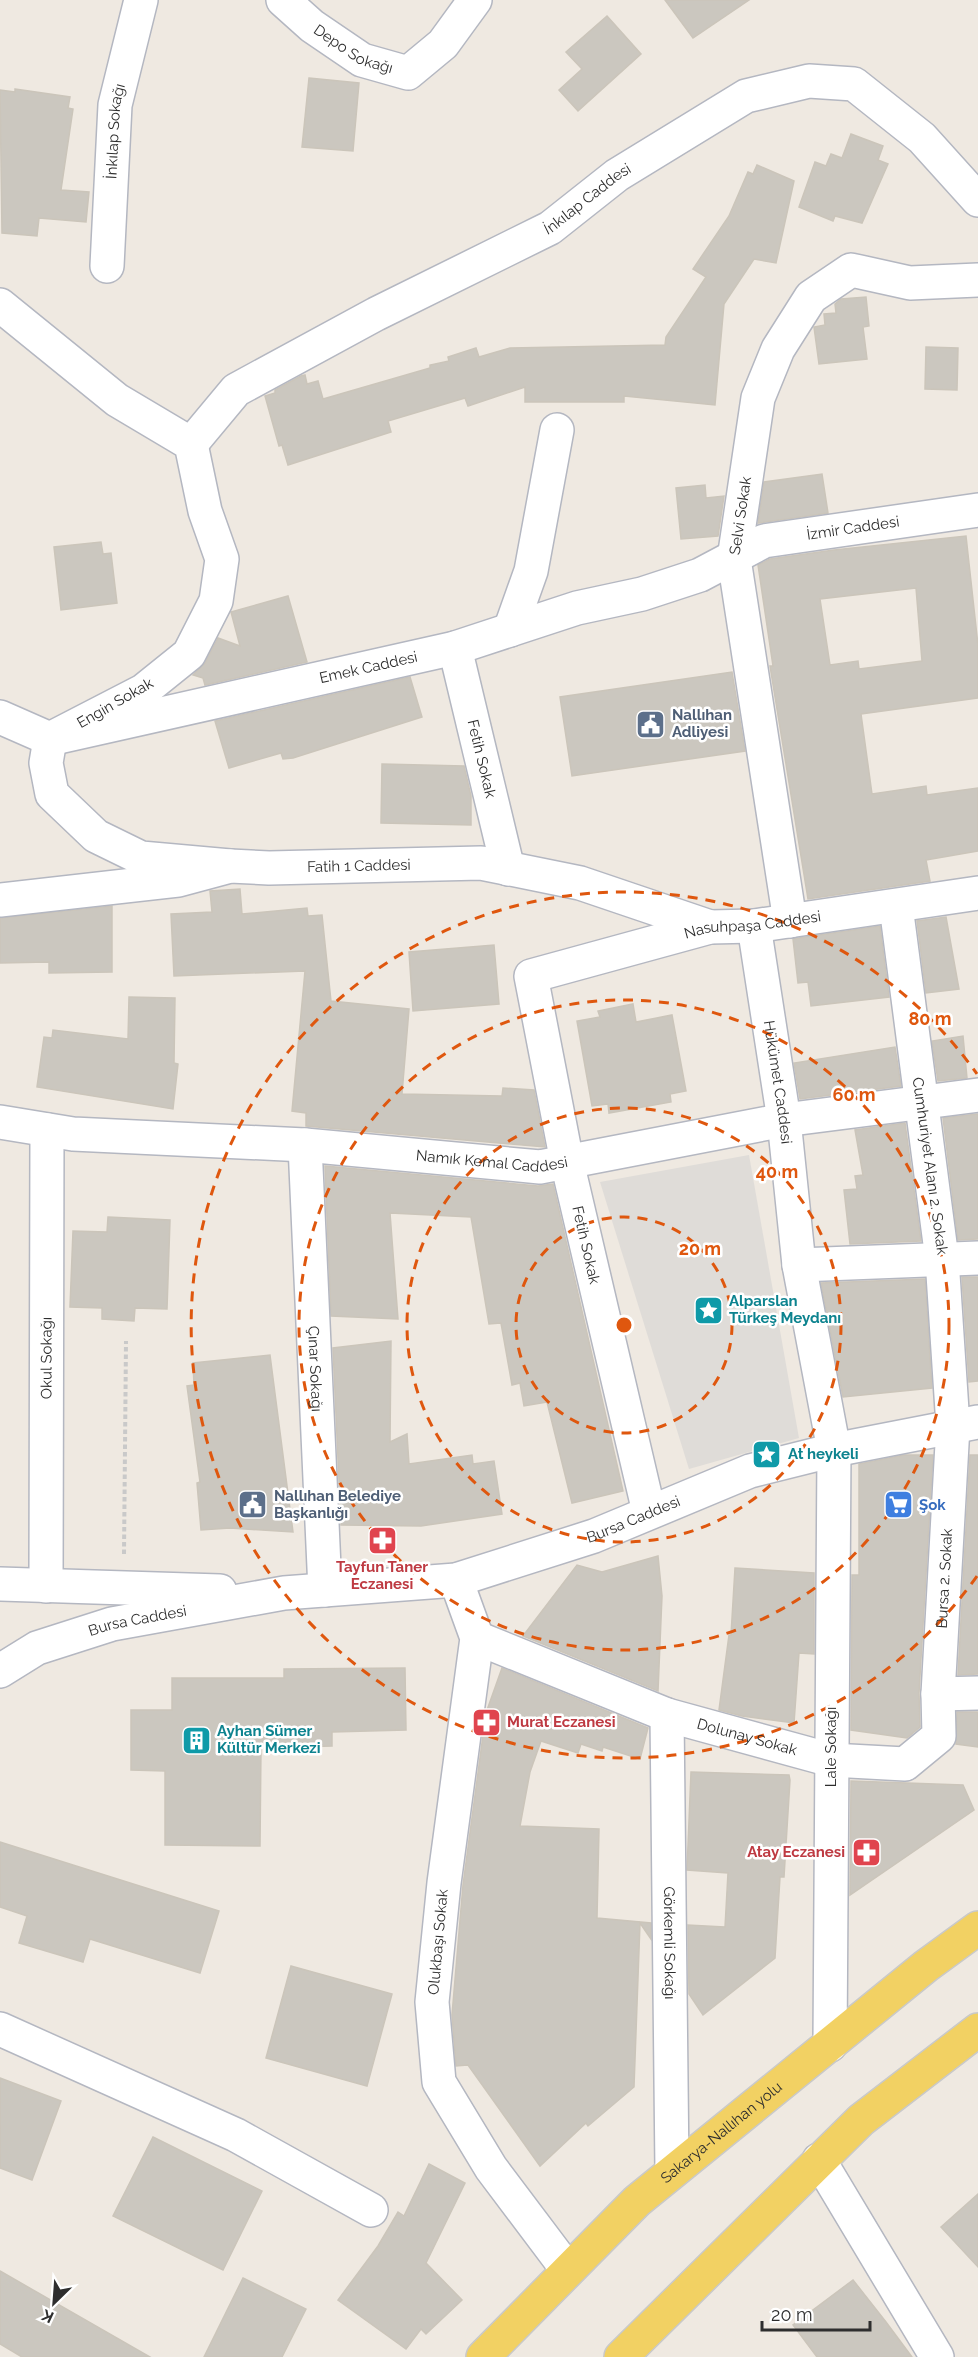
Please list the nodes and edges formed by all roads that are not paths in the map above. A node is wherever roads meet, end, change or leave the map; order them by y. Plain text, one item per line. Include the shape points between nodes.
1 (141, 0) edge
2 (283, 0) edge
3 (476, 0) edge
4 (978, 200) edge
5 (107, 266) dead end
6 (978, 280) edge
7 (0, 306) edge
8 (557, 430) dead end
9 (191, 444) junction
10 (978, 510) edge
11 (734, 559) junction
12 (510, 630) junction
13 (455, 648) junction
14 (0, 717) edge
15 (50, 740) junction
16 (230, 866) junction
17 (508, 869) junction
18 (978, 893) edge
19 (0, 900) edge
20 (896, 906) junction
21 (790, 921) junction
22 (754, 926) junction
23 (710, 927) junction
24 (531, 976) joint
25 (978, 1095) edge
26 (921, 1104) junction
27 (784, 1120) junction
28 (0, 1122) edge
29 (47, 1130) junction
30 (305, 1145) junction
31 (567, 1162) junction
32 (942, 1258) junction
33 (978, 1258) edge
34 (799, 1265) junction
35 (965, 1424) edge
36 (834, 1450) junction
37 (649, 1512) junction
38 (456, 1580) junction
39 (0, 1584) edge
40 (46, 1586) junction
41 (325, 1590) junction
42 (284, 1593) junction
43 (477, 1638) junction
44 (0, 1671) edge
45 (978, 1693) edge
46 (938, 1694) junction
47 (667, 1715) junction
48 (831, 1760) junction
49 (978, 1928) edge
50 (0, 2029) edge
51 (978, 2030) edge
52 (830, 2045) junction
53 (819, 2160) junction
54 (672, 2171) junction
55 (371, 2210) dead end
56 (567, 2269) junction
57 (626, 2355) edge
58 (483, 2357) edge
59 (937, 2357) edge

1 - 5 street, İnkılap Sokağı via 115,105
2 - 3 street, Depo Sokağı via 312,26 362,60 408,73 443,44
4 - 9 street, İnkılap Caddesi via 922,138 854,84 809,81 746,96 617,175 550,228 376,314 236,390
6 - 11 street, Selvi Sokak via 910,283 851,270 811,297 778,349 758,398
7 - 9 street via 117,400
8 - 12 street via 531,571
9 - 15 street, Engin Sokak via 205,511 222,559 216,601 189,654 142,691
10 - 11 street, İzmir Caddesi via 765,541
11 - 12 street, Emek Caddesi via 642,594 577,608
11 - 21 street, Selvi Sokak
12 - 13 street, Emek Caddesi
13 - 15 street, Emek Caddesi
13 - 17 street, Fetih Sokak
14 - 15 street
15 - 16 street via 46,763 52,794 96,836 141,858
16 - 17 street, Fatih 1 Caddesi via 481,863
16 - 19 street, Fatih 1 Caddesi via 178,880
17 - 23 street, Fatih 1 Caddesi via 580,883
18 - 20 street, Nasuhpaşa Caddesi
20 - 21 street, Nasuhpaşa Caddesi
20 - 26 street, Cumhuriyet Alanı 2. Sokak
21 - 22 street, Nasuhpaşa Caddesi
22 - 23 street, Nasuhpaşa Caddesi
22 - 27 street, Hükümet Caddesi
23 - 24 street, Nasuhpaşa Caddesi
24 - 31 street, Fetih Sokak
25 - 26 street, Namık Kemal Caddesi
26 - 27 street, Namık Kemal Caddesi
26 - 32 street, Cumhuriyet Alanı 2. Sokak
27 - 31 street, Namık Kemal Caddesi
27 - 34 street, Hükümet Caddesi
28 - 29 street, Namık Kemal Caddesi
29 - 30 street, Namık Kemal Caddesi
29 - 40 street, Okul Sokağı
30 - 31 street, Namık Kemal Caddesi via 540,1167
30 - 41 street, Çınar Sokağı
31 - 37 street, Fetih Sokak
32 - 33 street
32 - 34 street
32 - 35 street, Cumhuriyet Alanı 2. Sokak
34 - 36 street, Hükümet Caddesi
35 - 36 street, Bursa Caddesi
35 - 46 street, Bursa 2. Sokak
36 - 37 street, Bursa Caddesi via 750,1471
36 - 48 street, Lale Sokağı
37 - 38 street, Bursa Caddesi via 594,1536
38 - 41 street, Bursa Caddesi
38 - 43 street, Olukbaşı Sokak
39 - 40 street, Bursa Caddesi
40 - 42 street, Bursa Caddesi
41 - 42 street, Bursa Caddesi
42 - 44 street, Bursa Caddesi via 112,1624 37,1648
43 - 47 street, Dolunay Sokak
43 - 56 street, Olukbaşı Sokak via 432,2002 439,2082 491,2168
45 - 46 street
46 - 48 street, Dolunay Sokak via 939,1736 905,1764
47 - 48 street, Dolunay Sokak
47 - 54 street, Görkemli Sokağı
48 - 52 street, Lale Sokağı
49 - 52 main road, Sakarya-Nallıhan yolu via 926,1965
50 - 55 street via 236,2135
51 - 53 main road via 861,2120
52 - 54 main road, Sakarya-Nallıhan yolu
53 - 57 main road
53 - 59 street
54 - 56 main road, Sakarya-Nallıhan yolu
56 - 58 main road, Sakarya-Nallıhan yolu

